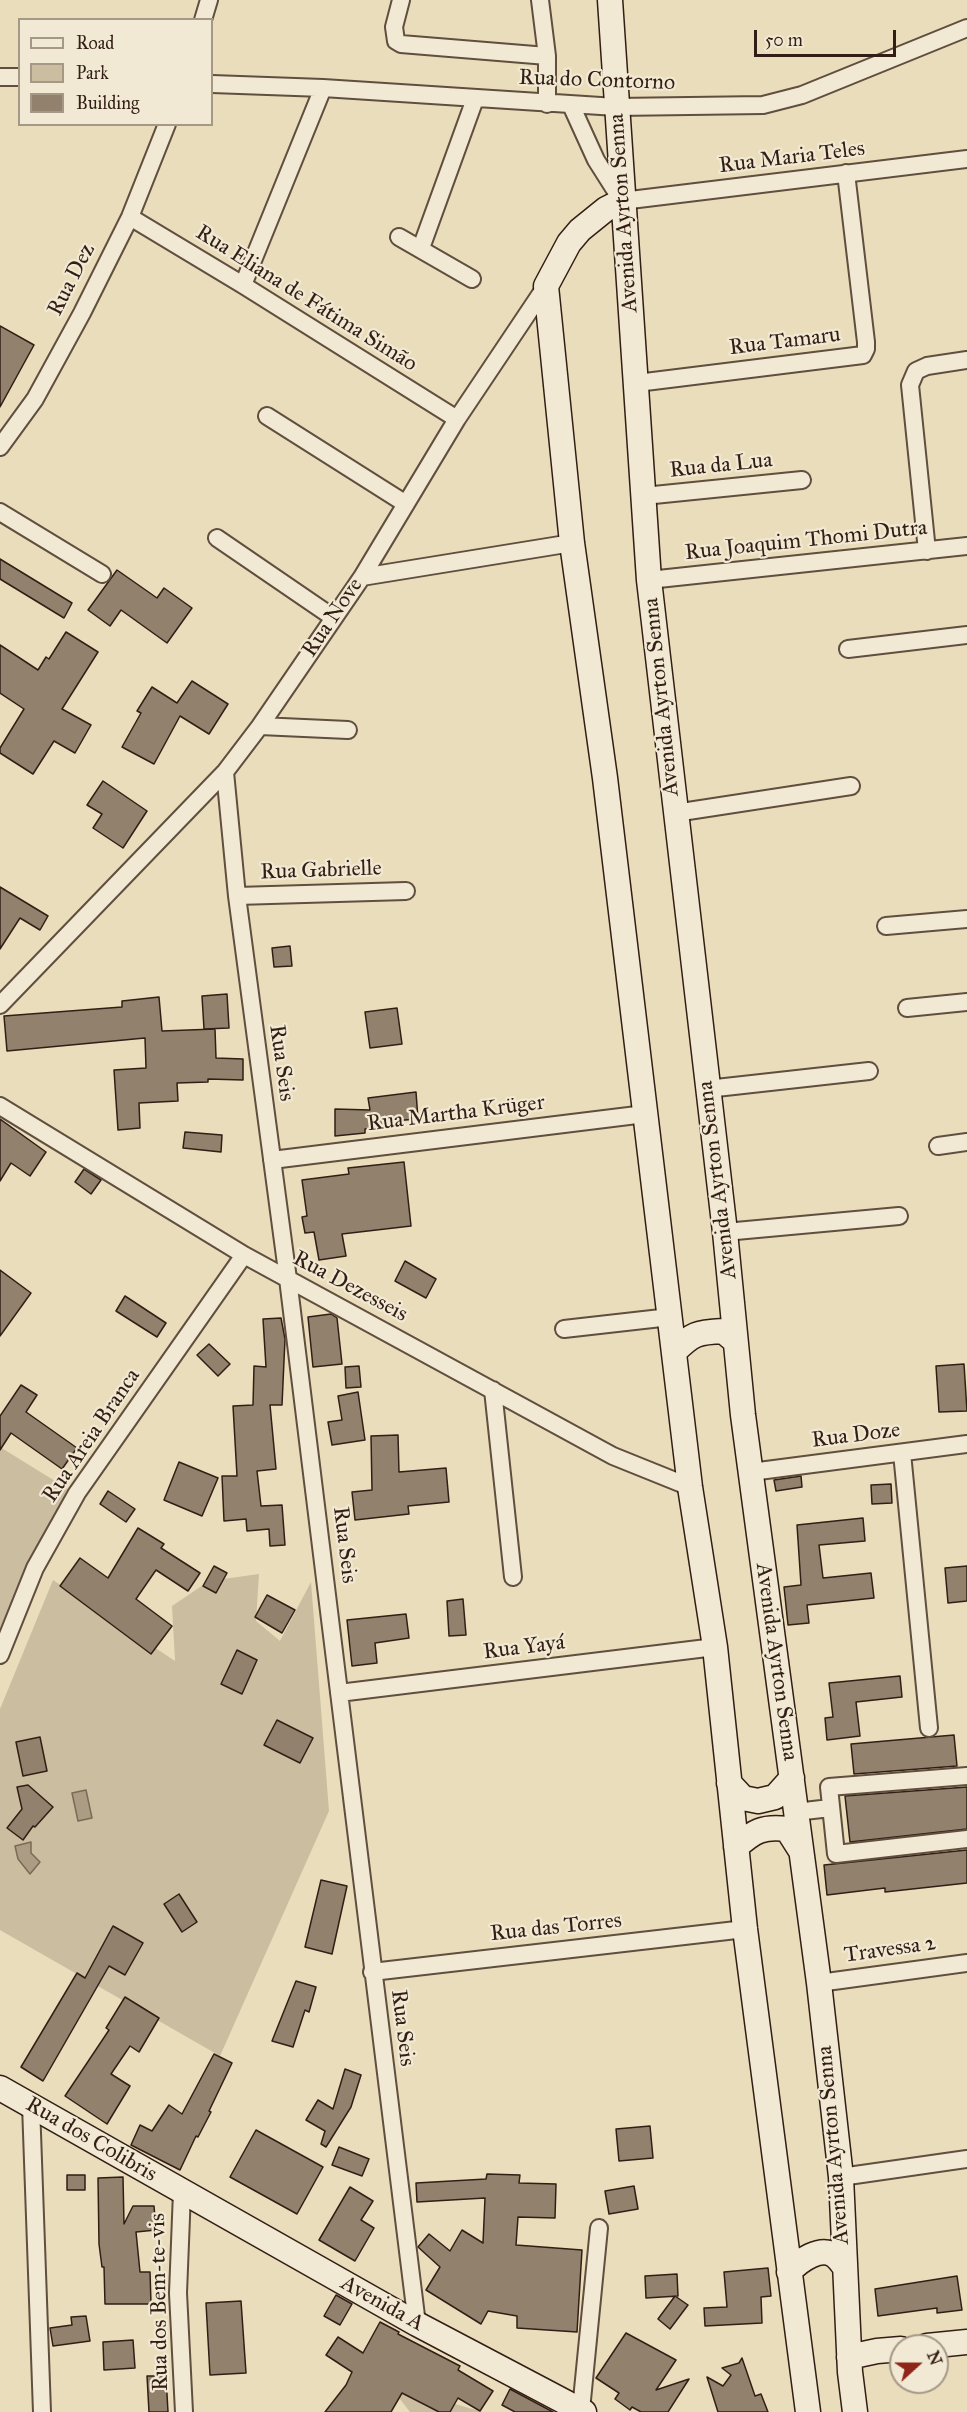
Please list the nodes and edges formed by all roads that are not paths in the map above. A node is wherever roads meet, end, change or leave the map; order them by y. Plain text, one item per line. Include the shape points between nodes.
1 (209, 0) edge
2 (401, 0) edge
3 (540, 0) edge
4 (610, 0) edge
5 (204, 18) edge
6 (967, 28) edge
7 (547, 56) junction
8 (0, 77) edge
9 (18, 77) edge
10 (213, 84) edge
11 (323, 88) junction
12 (475, 99) junction
13 (547, 104) junction
14 (570, 105) junction
15 (616, 107) junction
16 (166, 126) edge
17 (967, 159) edge
18 (846, 173) junction
19 (622, 201) junction
20 (130, 217) junction
21 (399, 237) dead end
22 (421, 248) junction
23 (472, 279) dead end
24 (243, 285) junction
25 (546, 286) junction
26 (967, 360) edge
27 (637, 383) junction
28 (267, 416) dead end
29 (457, 419) junction
30 (0, 447) edge
31 (802, 480) dead end
32 (644, 496) junction
33 (406, 504) junction
34 (0, 512) edge
35 (218, 538) dead end
36 (572, 543) junction
37 (967, 546) edge
38 (927, 551) junction
39 (102, 574) dead end
40 (362, 577) junction
41 (649, 580) junction
42 (334, 618) junction
43 (967, 635) edge
44 (849, 649) dead end
45 (260, 726) junction
46 (348, 730) dead end
47 (225, 772) junction
48 (851, 786) dead end
49 (675, 813) junction
50 (406, 891) dead end
51 (237, 896) junction
52 (967, 919) edge
53 (886, 926) dead end
54 (967, 1002) edge
55 (0, 1005) edge
56 (907, 1008) dead end
57 (869, 1071) dead end
58 (707, 1089) junction
59 (0, 1106) edge
60 (645, 1114) junction
61 (967, 1142) edge
62 (938, 1146) dead end
63 (272, 1160) junction
64 (899, 1216) dead end
65 (725, 1232) junction
66 (244, 1255) junction
67 (288, 1280) junction
68 (670, 1317) junction
69 (564, 1329) dead end
70 (735, 1341) junction
71 (674, 1353) junction
72 (493, 1390) junction
73 (967, 1444) edge
74 (902, 1453) junction
75 (751, 1472) junction
76 (690, 1487) junction
77 (513, 1577) dead end
78 (715, 1647) junction
79 (0, 1655) edge
80 (339, 1693) junction
81 (929, 1728) dead end
82 (967, 1776) edge
83 (792, 1778) junction
84 (729, 1783) junction
85 (830, 1808) junction
86 (796, 1812) junction
87 (967, 1839) edge
88 (736, 1847) junction
89 (801, 1851) junction
90 (745, 1929) junction
91 (967, 1963) edge
92 (372, 1972) junction
93 (819, 1983) junction
94 (0, 2088) edge
95 (31, 2105) junction
96 (967, 2159) edge
97 (841, 2177) junction
98 (182, 2192) junction
99 (599, 2228) dead end
100 (845, 2267) junction
101 (789, 2272) junction
102 (417, 2324) junction
103 (967, 2342) edge
104 (949, 2344) edge
105 (889, 2350) edge
106 (849, 2357) junction
107 (582, 2411) edge
108 (42, 2412) edge
109 (184, 2412) edge
110 (808, 2412) edge
111 (855, 2412) edge

1 - 5 street
2 - 7 street via 394,27 396,41 401,44
3 - 7 street
4 - 15 street, Avenida Ayrton Senna
6 - 15 street, Rua do Contorno via 780,102
7 - 13 street
8 - 9 street
10 - 11 street, Rua do Contorno
11 - 12 street, Rua do Contorno
11 - 24 street
12 - 13 street, Rua do Contorno
12 - 22 street
13 - 14 street, Rua do Contorno
14 - 15 street, Rua do Contorno
14 - 19 street
15 - 19 street, Avenida Ayrton Senna
16 - 20 street, Rua Dez
17 - 18 street, Rua Maria Teles
18 - 19 street, Rua Maria Teles
18 - 27 street, Rua Tamaru via 866,342 863,355
19 - 25 street, Rua Nove via 580,230
19 - 27 street, Avenida Ayrton Senna
20 - 24 street, Rua Eliana de Fátima Simão
20 - 30 street, Rua Dez via 35,399
21 - 22 street
22 - 23 street
24 - 29 street, Rua Eliana de Fátima Simão
25 - 29 street, Rua Nove
25 - 36 street
26 - 38 street via 927,366 916,371 910,385
27 - 32 street, Avenida Ayrton Senna
28 - 33 street
29 - 33 street, Rua Nove
31 - 32 street, Rua da Lua
32 - 41 street, Avenida Ayrton Senna
33 - 40 street, Rua Nove
34 - 39 street
35 - 42 street
36 - 40 street
36 - 60 street
37 - 38 street, Rua Joaquim Thomi Dutra
38 - 41 street, Rua Joaquim Thomi Dutra
40 - 42 street, Rua Nove
41 - 49 street, Avenida Ayrton Senna
42 - 45 street, Rua Nove
43 - 44 street
45 - 46 street
45 - 47 street, Rua Nove
47 - 51 street, Rua Seis
47 - 55 street, Rua Nove
48 - 49 street
49 - 58 street, Avenida Ayrton Senna
50 - 51 street, Rua Gabrielle
51 - 63 street, Rua Seis
52 - 53 street
54 - 56 street
57 - 58 street
58 - 65 street, Avenida Ayrton Senna
59 - 66 street, Rua Dezesseis
60 - 63 street, Rua Martha Krüger
60 - 68 street
61 - 62 street
63 - 67 street, Rua Seis
64 - 65 street
65 - 70 street, Avenida Ayrton Senna
66 - 67 street, Rua Dezesseis
66 - 79 street, Rua Areia Branca via 77,1493 35,1568
67 - 72 street, Rua Dezesseis
67 - 80 street, Rua Seis
68 - 69 street
68 - 71 street
70 - 71 street via 723,1331 699,1332
70 - 75 street, Avenida Ayrton Senna
71 - 76 street
72 - 76 street, Rua Dezesseis via 613,1456
72 - 77 street
73 - 74 street, Rua Doze
74 - 75 street, Rua Doze
74 - 81 street
75 - 83 street, Avenida Ayrton Senna
76 - 78 street
78 - 80 street, Rua Yayá
78 - 84 street
80 - 92 street, Rua Seis
82 - 85 street via 829,1787
83 - 84 street via 775,1797 758,1801 743,1798
83 - 86 street, Avenida Ayrton Senna
84 - 88 street
85 - 86 street
85 - 87 street via 836,1854
86 - 89 street, Avenida Ayrton Senna
88 - 89 street via 751,1834 770,1827 787,1829
88 - 90 street
89 - 93 street, Avenida Ayrton Senna
90 - 92 street, Rua das Torres
90 - 101 street
91 - 93 street, Travessa 2
92 - 102 street, Rua Seis
93 - 97 street, Avenida Ayrton Senna
94 - 95 street, Rua dos Colibris
95 - 98 street, Rua dos Colibris
95 - 108 street
96 - 97 street
97 - 100 street, Avenida Ayrton Senna
98 - 102 street, Avenida A
98 - 109 street, Rua dos Bem-te-vis via 178,2294
99 - 107 street
100 - 101 street via 834,2255 822,2253 804,2259
100 - 106 street, Avenida Ayrton Senna
101 - 110 street
102 - 107 street, Avenida A
103 - 104 street
105 - 106 street
106 - 111 street, Avenida Ayrton Senna

